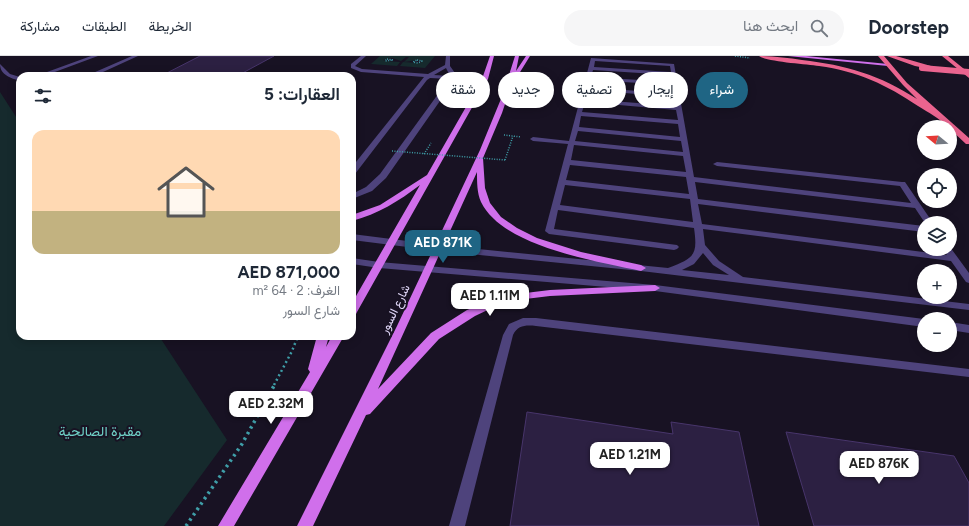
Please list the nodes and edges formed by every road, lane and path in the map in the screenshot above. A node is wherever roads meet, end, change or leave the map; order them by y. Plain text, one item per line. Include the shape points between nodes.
1 (96, 56) edge
2 (136, 56) edge
3 (364, 56) edge
4 (448, 56) edge
5 (492, 56) edge
6 (517, 56) edge
7 (528, 56) edge
8 (762, 56) edge
9 (790, 56) edge
10 (881, 56) edge
11 (890, 56) edge
12 (945, 56) edge
13 (0, 65) edge
14 (888, 65) junction
15 (447, 66) junction
16 (920, 66) junction
17 (50, 72) edge
18 (99, 72) edge
19 (452, 72) edge
20 (512, 72) edge
21 (517, 72) edge
22 (589, 72) edge
23 (674, 72) edge
24 (969, 72) edge
25 (429, 76) junction
26 (969, 76) edge
27 (436, 77) edge
28 (16, 78) edge
29 (436, 102) edge
30 (499, 108) edge
31 (580, 108) edge
32 (679, 108) edge
33 (579, 114) junction
34 (938, 115) junction
35 (681, 122) junction
36 (575, 129) junction
37 (513, 136) dead end
38 (533, 139) dead end
39 (684, 139) junction
40 (969, 142) edge
41 (571, 143) junction
42 (392, 152) dead end
43 (480, 154) junction
44 (686, 154) junction
45 (566, 162) junction
46 (717, 164) dead end
47 (356, 166) edge
48 (431, 175) junction
49 (690, 177) junction
50 (561, 182) junction
51 (356, 194) edge
52 (693, 199) junction
53 (917, 206) joint
54 (555, 207) junction
55 (356, 217) edge
56 (697, 225) junction
57 (917, 228) edge
58 (356, 237) edge
59 (393, 242) junction
60 (701, 246) junction
61 (674, 247) dead end
62 (439, 248) junction
63 (952, 256) edge
64 (954, 259) junction
65 (356, 262) edge
66 (379, 265) junction
67 (641, 268) junction
68 (430, 269) junction
69 (670, 271) junction
70 (744, 280) junction
71 (969, 280) edge
72 (656, 288) junction
73 (356, 305) edge
74 (969, 307) edge
75 (917, 322) edge
76 (957, 327) edge
77 (969, 329) edge
78 (296, 340) edge
79 (322, 340) edge
80 (336, 340) edge
81 (969, 373) edge
82 (310, 384) junction
83 (358, 418) junction
84 (186, 526) edge
85 (226, 526) edge
86 (306, 526) edge
87 (457, 526) edge

1 - 17 lane
2 - 18 lane
3 - 25 lane via 353,67 361,70
4 - 15 lane
5 - 48 main road via 485,79
6 - 20 main road, شارع السور
7 - 21 main road
8 - 34 highway via 861,73 892,86
9 - 14 main road
10 - 14 highway
11 - 16 highway
12 - 26 highway
13 - 28 lane via 8,75
14 - 16 highway
14 - 34 highway
15 - 19 lane
15 - 25 lane
16 - 24 highway, bridge
22 - 23 lane via 593,59 672,65
25 - 27 lane
25 - 47 lane
29 - 51 lane via 383,176 369,189
30 - 43 main road, شارع السور
31 - 33 lane
32 - 35 lane
33 - 35 lane
33 - 36 lane
34 - 40 highway
35 - 39 lane
36 - 39 lane
36 - 41 lane
37 - 42 path, bridge via 505,160
38 - 41 lane
39 - 44 lane
41 - 44 lane
41 - 45 lane
43 - 62 main road, شارع السور
43 - 67 main road via 481,185 485,203 498,219 513,230 553,247
44 - 49 lane
45 - 49 lane
45 - 50 lane
46 - 53 lane via 902,184
48 - 55 main road via 385,206
48 - 59 main road
49 - 52 lane
49 - 53 lane
50 - 52 lane
50 - 54 lane
52 - 56 lane
52 - 57 lane
54 - 56 lane
54 - 61 lane via 549,231
56 - 60 lane
56 - 64 lane
58 - 59 lane
59 - 62 lane
59 - 66 main road
60 - 69 lane via 693,262
60 - 70 lane via 716,263
62 - 67 lane
62 - 68 main road, شارع السور
63 - 64 lane
64 - 71 lane
65 - 66 lane
66 - 68 lane
66 - 73 main road
67 - 69 lane
68 - 72 lane
68 - 83 main road, شارع السور
69 - 70 lane
70 - 74 lane
72 - 75 lane
72 - 83 main road via 587,290 517,297 482,308 435,336
76 - 77 lane
78 - 84 path via 242,444
79 - 82 main road
80 - 82 main road
81 - 87 lane via 519,322 514,324 508,335
82 - 85 main road
83 - 86 main road, شارع السور

